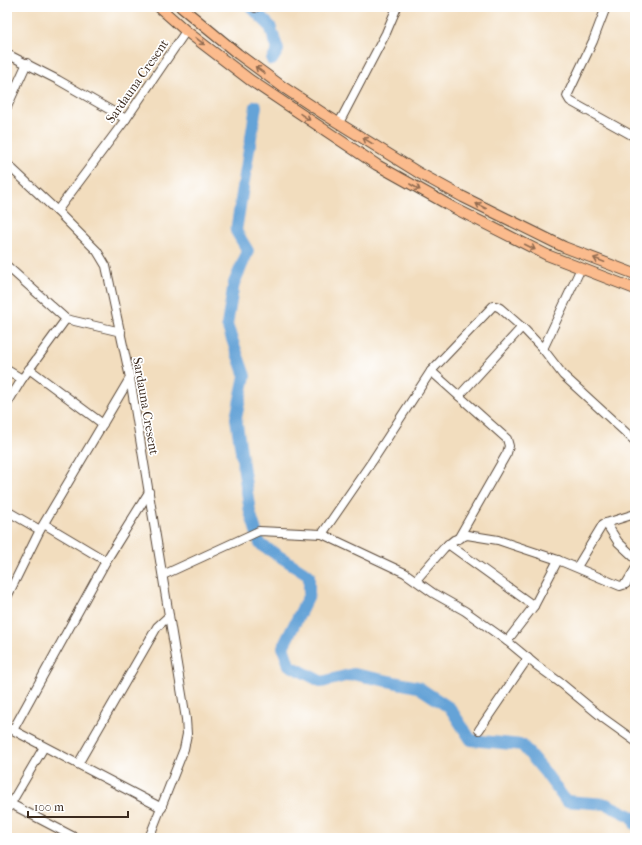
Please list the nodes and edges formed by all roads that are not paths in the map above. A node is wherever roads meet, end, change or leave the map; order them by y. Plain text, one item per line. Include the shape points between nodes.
1 (159, 7) edge
2 (181, 7) edge
3 (397, 7) edge
4 (606, 7) edge
5 (186, 31) junction
6 (7, 54) edge
7 (27, 64) junction
8 (7, 107) edge
9 (126, 119) junction
10 (339, 123) junction
11 (635, 138) edge
12 (8, 166) edge
13 (57, 210) junction
14 (7, 266) edge
15 (581, 268) junction
16 (635, 274) edge
17 (635, 289) edge
18 (66, 319) junction
19 (522, 327) junction
20 (121, 332) junction
21 (543, 349) junction
22 (29, 369) junction
23 (7, 370) edge
24 (431, 371) junction
25 (130, 378) junction
26 (22, 379) junction
27 (459, 396) junction
28 (7, 404) edge
29 (103, 424) junction
30 (635, 441) edge
31 (149, 492) junction
32 (7, 511) edge
33 (635, 514) edge
34 (606, 523) junction
35 (42, 527) junction
36 (322, 534) junction
37 (458, 539) junction
38 (448, 544) junction
39 (635, 558) edge
40 (558, 560) junction
41 (106, 561) junction
42 (577, 567) junction
43 (635, 569) edge
44 (163, 575) junction
45 (416, 580) junction
46 (7, 597) edge
47 (534, 606) junction
48 (169, 616) junction
49 (508, 641) junction
50 (528, 658) junction
51 (10, 729) edge
52 (479, 730) dead end
53 (635, 741) edge
54 (44, 747) junction
55 (78, 764) junction
56 (9, 807) edge
57 (162, 808) junction
58 (76, 838) edge
59 (149, 838) edge

1 - 5 main road
10 -> 2 main road via 238,54
3 - 10 street
4 - 11 street via 567,96 570,101
5 - 9 street, Sardauna Cresent
5 -> 15 main road via 250,80 377,165 547,255
6 - 7 street
7 - 8 street
7 - 9 street
9 - 13 street, Sardauna Cresent
16 -> 10 main road via 564,247 463,197
12 - 13 street
13 - 20 street, Sardauna Cresent via 97,251 106,266
14 - 18 street
15 - 17 main road
15 - 21 street
18 - 20 street
18 - 22 street
19 - 21 street
19 - 24 street via 494,306
19 - 27 street
20 - 25 street, Sardauna Cresent
21 - 30 street via 563,374
22 - 26 street
22 - 29 street
23 - 26 street
24 - 27 street
24 - 36 street via 374,460
25 - 29 street
25 - 31 street, Sardauna Cresent
26 - 28 street
27 - 37 street via 507,439 509,446
29 - 35 street
31 - 41 street
31 - 44 street, Sardauna Cresent
32 - 35 street
33 - 34 street
34 - 39 street via 618,542
34 - 42 street
35 - 41 street
35 - 46 street
36 - 44 street via 257,531
36 - 45 street
37 - 38 street
37 - 40 street via 467,535 498,540
38 - 45 street
38 - 47 street
40 - 42 street
40 - 47 street
41 - 51 street
42 - 43 street via 620,586 626,584
44 - 48 street, Sardauna Cresent
45 - 49 street
47 - 49 street
48 - 55 street via 157,627
48 - 57 street, Sardauna Cresent via 187,734
49 - 50 street
50 - 52 street
50 - 53 street
51 - 54 street
54 - 55 street
54 - 56 street
55 - 57 street
56 - 58 street
57 - 59 street, Sardauna Cresent

